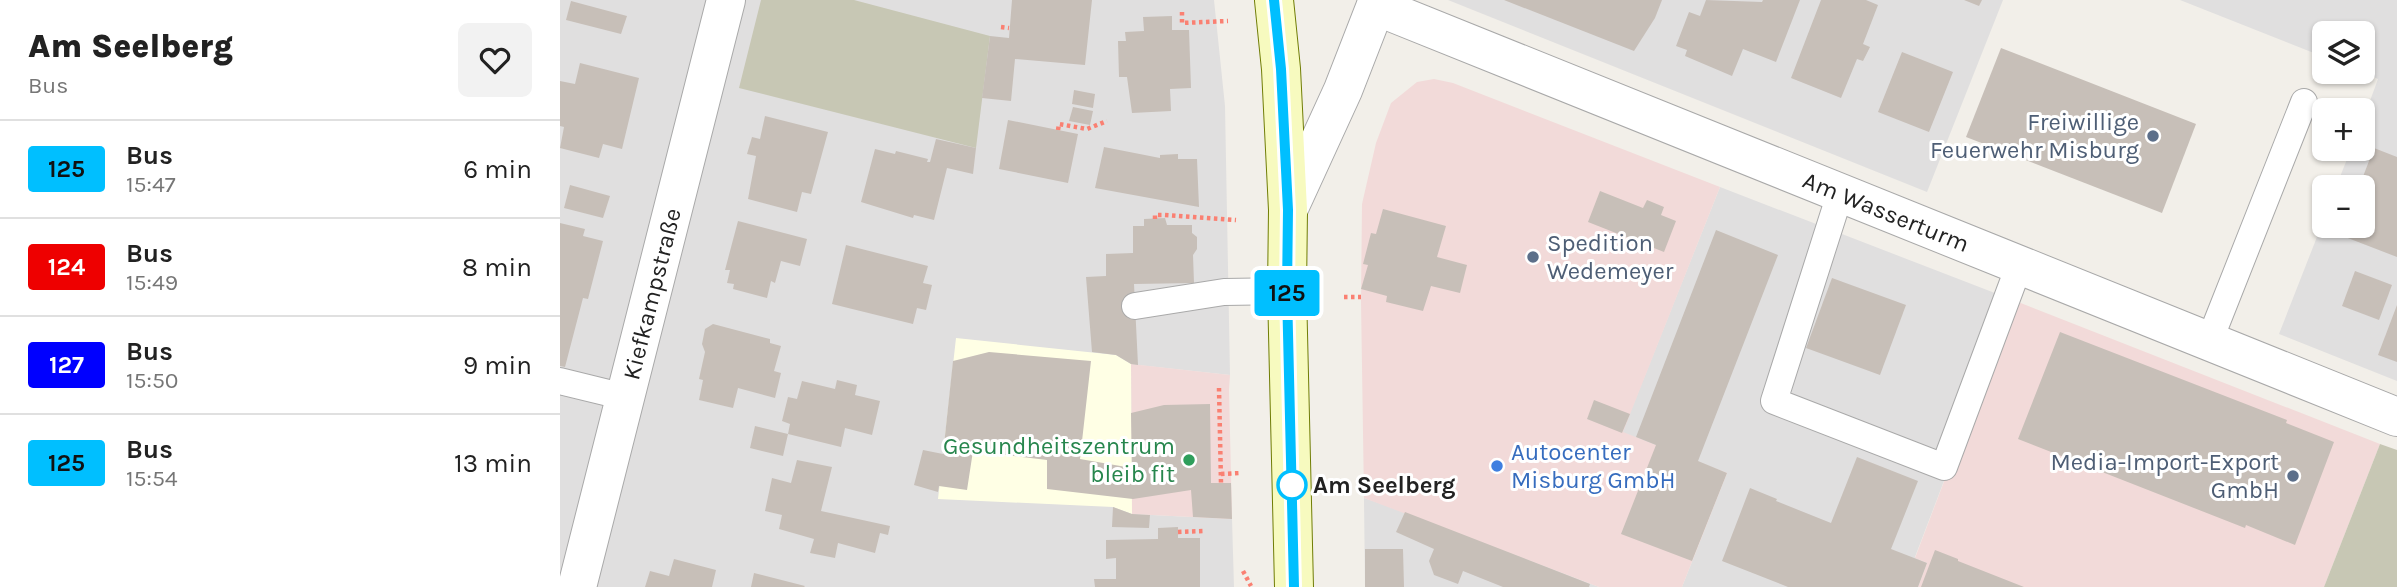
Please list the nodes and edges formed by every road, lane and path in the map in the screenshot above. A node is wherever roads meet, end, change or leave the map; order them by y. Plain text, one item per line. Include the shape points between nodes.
1 (726, 0) edge
2 (1274, 0) edge
3 (1369, 2) edge
4 (1182, 12) dead end
5 (1228, 21) dead end
6 (1182, 23) junction
7 (1172, 24) dead end
8 (1001, 27) dead end
9 (1010, 28) dead end
10 (2304, 102) dead end
11 (1107, 121) dead end
12 (1058, 130) dead end
13 (1840, 194) junction
14 (1288, 210) junction
15 (1155, 219) dead end
16 (1236, 220) dead end
17 (2019, 266) junction
18 (1287, 291) junction
19 (1344, 297) dead end
20 (1361, 297) dead end
21 (1135, 306) dead end
22 (2209, 342) junction
23 (560, 381) edge
24 (1219, 388) dead end
25 (625, 397) junction
26 (2397, 417) edge
27 (1210, 435) dead end
28 (1220, 435) junction
29 (1241, 473) dead end
30 (1221, 474) junction
31 (1221, 483) dead end
32 (1205, 531) dead end
33 (1178, 532) dead end
34 (1243, 571) dead end
35 (577, 587) edge
36 (1251, 587) edge
37 (1294, 587) edge

1 - 25 street, Kiefkampstraße
2 - 14 main road
3 - 13 street, Am Wasserturm
3 - 14 street via 1343,90
4 - 6 path
5 - 6 path
6 - 7 path
8 - 9 path
10 - 22 lane
11 - 12 path via 1087,129 1059,124
13 - 17 street, Am Wasserturm
13 - 17 lane via 1774,401 1944,467
14 - 18 main road
15 - 16 path via 1155,215 1165,215
17 - 22 street, Am Wasserturm
18 - 21 lane via 1224,292
18 - 37 main road
19 - 20 path
22 - 26 street, Am Wasserturm
23 - 25 lane
24 - 28 path
25 - 35 street, Kiefkampstraße
27 - 28 path
28 - 30 path
29 - 30 path
30 - 31 path
32 - 33 path
34 - 36 path

